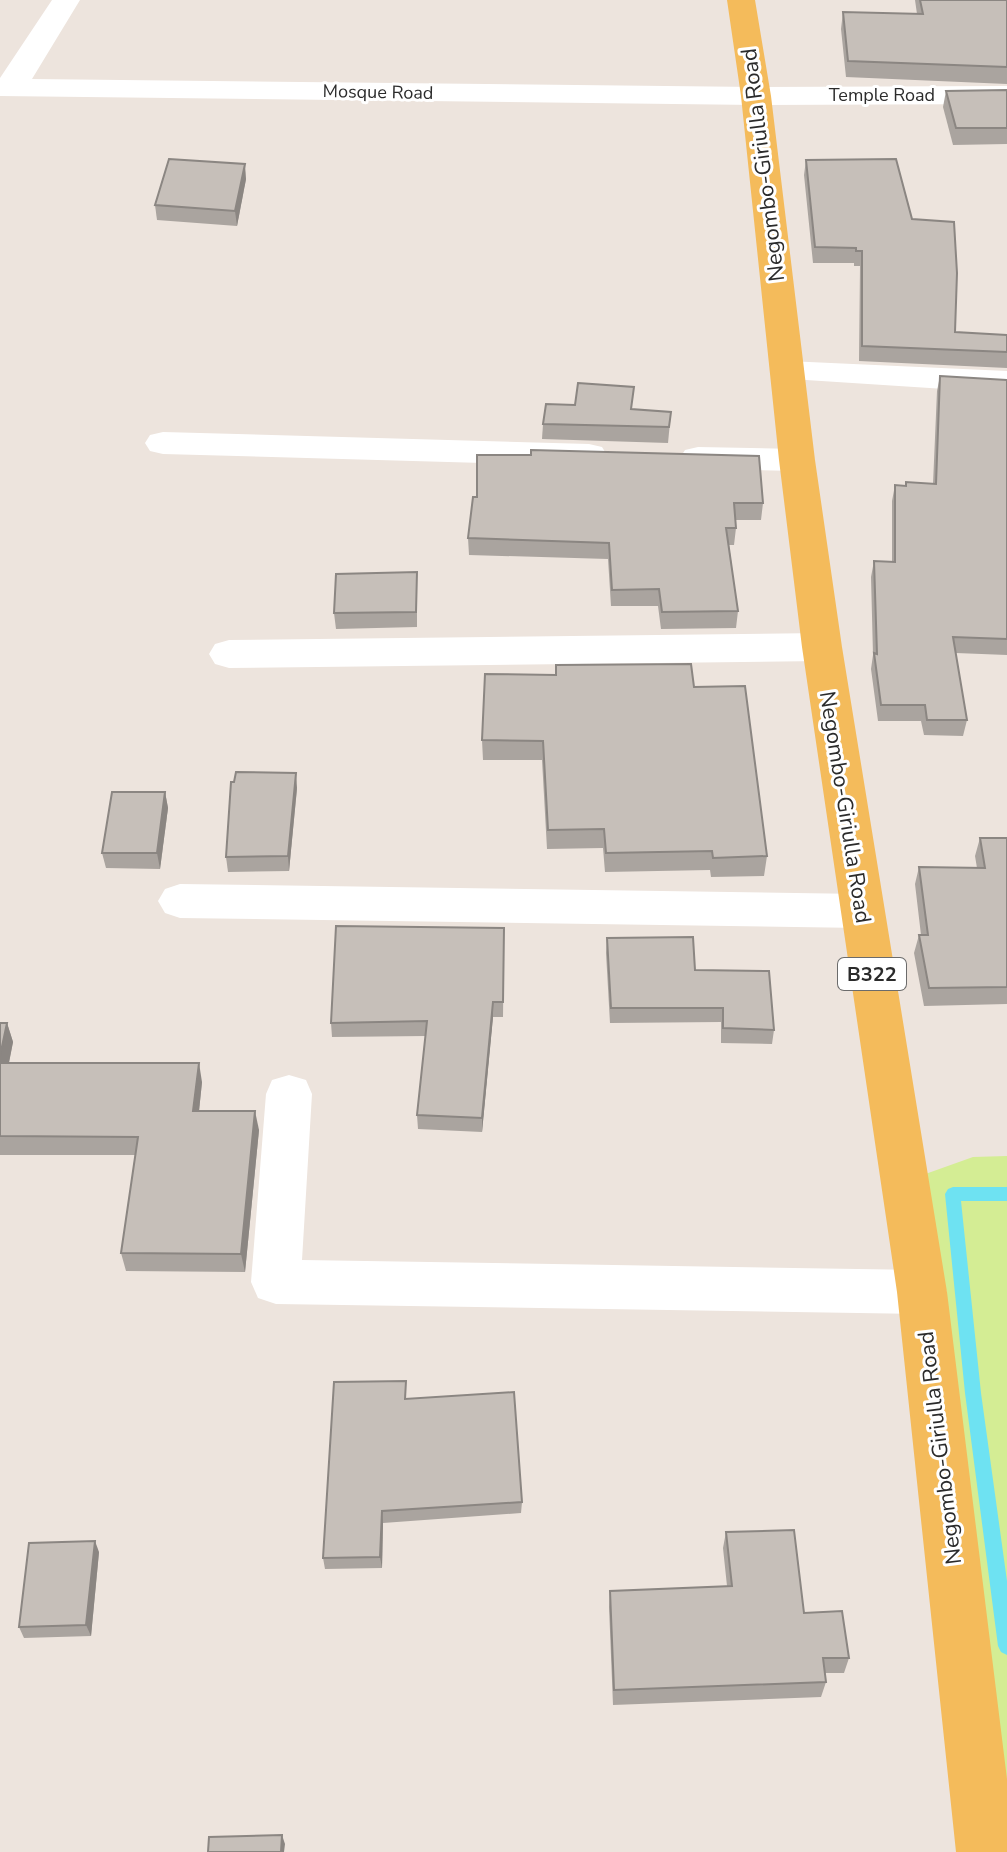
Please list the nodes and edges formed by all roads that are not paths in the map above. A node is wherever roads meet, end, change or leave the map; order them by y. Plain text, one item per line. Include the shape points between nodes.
1 (66, 0) edge
2 (741, 0) edge
3 (6, 87) edge
4 (1007, 95) edge
5 (756, 96) junction
6 (787, 371) junction
7 (1007, 382) edge
8 (163, 443) dead end
9 (623, 456) edge
10 (670, 457) edge
11 (797, 460) junction
12 (822, 647) junction
13 (229, 654) dead end
14 (180, 901) dead end
15 (862, 911) junction
16 (289, 1094) dead end
17 (922, 1292) junction
18 (986, 1852) edge

1 - 3 street
2 - 5 main road, Negombo-Giriulla Road / B322
3 - 5 street, Mosque Road
4 - 5 street, Temple Road
5 - 6 main road, Negombo-Giriulla Road / B322
6 - 7 street
6 - 11 main road, Negombo-Giriulla Road / B322
8 - 9 street
10 - 11 street
11 - 12 main road, Negombo-Giriulla Road / B322
12 - 13 street
12 - 15 main road, Negombo-Giriulla Road / B322
14 - 15 street
15 - 17 main road, Negombo-Giriulla Road / B322
16 - 17 street via 276,1282
17 - 18 main road, Negombo-Giriulla Road / B322

